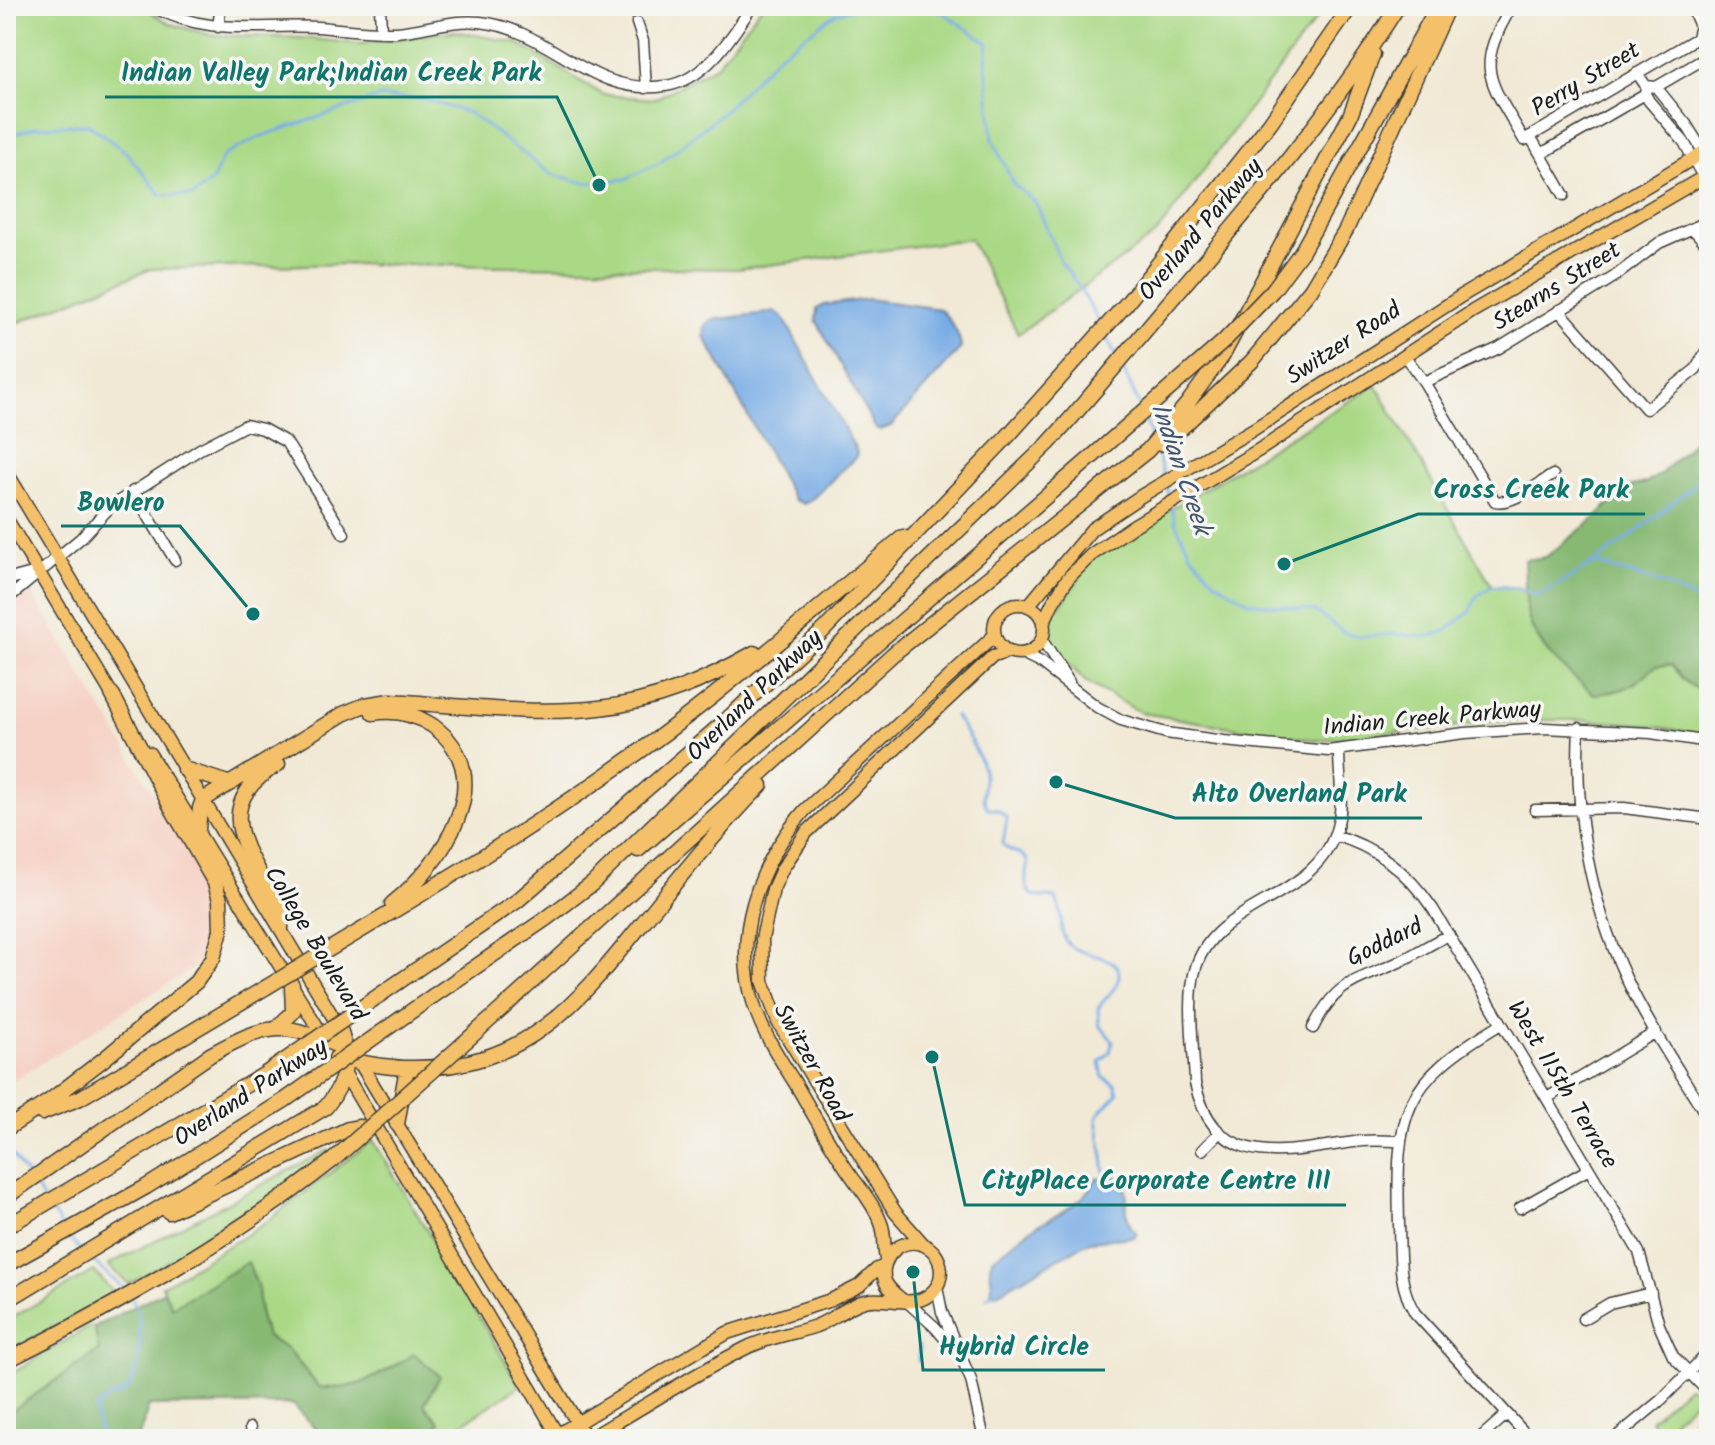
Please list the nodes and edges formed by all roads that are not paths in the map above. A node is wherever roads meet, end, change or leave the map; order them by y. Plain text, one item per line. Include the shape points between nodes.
1 (151, 6) edge
2 (221, 6) edge
3 (380, 6) edge
4 (752, 6) edge
5 (1351, 6) edge
6 (1398, 6) edge
7 (1438, 6) edge
8 (1448, 6) edge
9 (1512, 6) edge
10 (1691, 6) edge
11 (637, 23) dead end
12 (218, 27) junction
13 (1709, 31) edge
14 (381, 32) junction
15 (1697, 37) junction
16 (1379, 38) junction
17 (1709, 56) edge
18 (1637, 73) junction
19 (646, 88) junction
20 (1649, 89) junction
21 (1527, 138) junction
22 (1541, 154) junction
23 (1704, 156) edge
24 (1707, 180) edge
25 (1564, 195) dead end
26 (1709, 221) edge
27 (1693, 229) junction
28 (1709, 247) edge
29 (1559, 310) junction
30 (1709, 346) edge
31 (1404, 355) junction
32 (1424, 382) junction
33 (1172, 430) junction
34 (6, 471) edge
35 (1553, 475) dead end
36 (133, 491) junction
37 (955, 493) junction
38 (6, 518) edge
39 (344, 534) dead end
40 (58, 556) junction
41 (175, 560) dead end
42 (38, 572) junction
43 (6, 583) edge
44 (6, 600) edge
45 (1028, 606) junction
46 (1043, 624) junction
47 (995, 635) junction
48 (783, 637) junction
49 (1042, 640) junction
50 (1016, 653) junction
51 (1073, 691) junction
52 (112, 694) junction
53 (1579, 728) junction
54 (1709, 742) edge
55 (1339, 750) junction
56 (777, 759) junction
57 (858, 761) junction
58 (184, 769) junction
59 (867, 773) junction
60 (228, 783) junction
61 (203, 800) junction
62 (1580, 808) junction
63 (1535, 810) dead end
64 (1709, 819) edge
65 (198, 830) junction
66 (1334, 835) junction
67 (1709, 841) edge
68 (1709, 882) edge
69 (592, 884) junction
70 (281, 928) junction
71 (1449, 935) junction
72 (350, 937) junction
73 (747, 938) junction
74 (762, 939) junction
75 (292, 985) junction
76 (338, 1024) joint
77 (1501, 1024) junction
78 (278, 1027) junction
79 (1313, 1028) dead end
80 (1656, 1032) junction
81 (326, 1042) junction
82 (347, 1059) junction
83 (407, 1068) junction
84 (1547, 1098) junction
85 (1709, 1120) edge
86 (397, 1124) junction
87 (13, 1126) edge
88 (376, 1128) junction
89 (1220, 1132) junction
90 (1399, 1141) junction
91 (1202, 1150) dead end
92 (859, 1151) junction
93 (842, 1162) junction
94 (1589, 1169) junction
95 (6, 1197) edge
96 (1520, 1208) dead end
97 (6, 1227) edge
98 (130, 1228) junction
99 (924, 1245) junction
100 (885, 1263) junction
101 (8, 1264) edge
102 (937, 1287) junction
103 (1651, 1293) junction
104 (903, 1300) junction
105 (6, 1301) edge
106 (1583, 1319) dead end
107 (735, 1330) junction
108 (744, 1349) junction
109 (1709, 1352) edge
110 (959, 1354) junction
111 (6, 1364) edge
112 (1689, 1372) junction
113 (1709, 1393) edge
114 (1507, 1414) junction
115 (577, 1423) junction
116 (556, 1438) edge
117 (588, 1439) edge
118 (984, 1439) edge
119 (1479, 1439) edge
120 (1530, 1439) edge
121 (1614, 1439) edge

1 - 12 street via 188,22
2 - 12 street
3 - 14 street
4 - 19 street via 731,37 690,77
5 - 37 highway, Overland Parkway via 1270,123 1127,303
6 - 16 highway, Overland Parkway
7 - 69 highway, bridge via 1302,251 1223,342 654,838
8 - 33 highway via 1346,230 1317,280 1269,343
9 - 21 street via 1488,60 1489,71
10 - 15 street via 1700,26
11 - 19 street
12 - 14 street
13 - 15 street, Perry Street
14 - 19 street via 460,22 492,24 519,32 609,82
15 - 18 street, Perry Street
16 - 33 highway via 1350,116 1260,287 1223,355
16 - 69 highway, Overland Parkway via 1278,174 1092,396
17 - 20 street
18 - 20 street
18 - 21 street, Perry Street
20 - 22 street
20 - 23 street via 1686,124
21 - 22 street
22 - 25 street
23 - 24 street
23 - 45 main road, Switzer Road via 1463,295 1141,496 1092,529
24 - 31 main road, Switzer Road
26 - 27 street, Stearns Street
27 - 28 street
27 - 29 street, Stearns Street via 1659,243
29 - 30 street via 1646,409 1696,369
29 - 32 street, Stearns Street via 1499,348
31 - 32 street
31 - 46 main road, Switzer Road via 1091,555 1068,578
32 - 35 street via 1495,501 1511,500
33 - 56 highway via 925,627
34 - 40 main road, College Boulevard
36 - 39 street via 246,425 286,442
36 - 40 street
36 - 41 street
37 - 48 highway
37 - 97 highway, Overland Parkway, bridge via 825,629 517,901 265,1074
38 - 42 main road, College Boulevard
40 - 42 street
40 - 58 main road, College Boulevard
42 - 43 street
42 - 44 street
42 - 52 main road, College Boulevard
45 - 46 main road
45 - 47 main road, Switzer Road via 1013,605 1000,613
46 - 49 main road, Switzer Road
47 - 50 main road
47 - 57 main road, Switzer Road
48 - 60 highway via 716,675 622,705 552,711 390,701 365,705
48 - 72 highway via 712,697 579,794
49 - 50 main road, Switzer Road via 1037,647
49 - 51 street, Indian Creek Parkway
50 - 51 street, Indian Creek Parkway via 1040,663
50 - 59 main road, Switzer Road via 993,657
51 - 55 street, Indian Creek Parkway via 1121,720 1166,733
52 - 65 main road, College Boulevard
52 - 87 highway via 215,883 221,930 213,958 196,982
53 - 54 street, Indian Creek Parkway
53 - 55 street, Indian Creek Parkway via 1505,729
53 - 62 street
55 - 66 street via 1342,801
56 - 83 highway via 767,779 562,1016 502,1052 451,1065
56 - 111 highway, bridge via 333,1160 250,1222
57 - 59 main road
57 - 73 main road, Switzer Road via 805,810 773,853 754,895
58 - 60 highway
58 - 61 main road, College Boulevard
59 - 74 main road, Switzer Road via 789,857 769,902
60 - 61 highway
61 - 65 highway
61 - 70 main road, College Boulevard
62 - 63 street
62 - 64 street via 1668,811
62 - 80 street via 1605,922 1627,979
65 - 75 main road, College Boulevard
66 - 71 street, West 115th Terrace via 1370,848 1404,873
66 - 89 street via 1313,869 1228,924 1200,956 1193,982 1195,1083 1203,1108
67 - 68 street
69 - 101 highway, Overland Parkway, bridge via 285,1100
70 - 72 highway via 282,913 240,838 238,815 245,794 274,766 360,717 384,711 407,714 428,723 451,745 462,774 462,805 449,841 427,872
70 - 76 main road, College Boulevard
71 - 77 street, West 115th Terrace
71 - 79 street, Goddard via 1344,986 1324,1006
72 - 87 highway, bridge via 80,1098
73 - 74 main road
73 - 93 main road, Switzer Road via 748,983 763,1030
74 - 92 main road, Switzer Road via 761,970 772,1009
75 - 78 highway via 293,1012
75 - 81 main road, College Boulevard
76 - 82 highway
77 - 84 street, West 115th Terrace
77 - 90 street via 1432,1073 1409,1109
78 - 81 highway
78 - 95 highway via 210,1055
80 - 84 street
80 - 85 street
81 - 82 highway
82 - 83 highway
82 - 86 main road
82 - 88 main road
82 - 98 highway via 334,1098 318,1113
83 - 86 highway
84 - 94 street, West 115th Terrace
86 - 115 main road
88 - 98 highway via 348,1129
88 - 116 main road
89 - 90 street via 1233,1143 1266,1153
89 - 91 street
90 - 114 street via 1401,1274 1408,1302
92 - 93 main road
92 - 99 main road, Switzer Road via 895,1212
93 - 100 main road, Switzer Road via 883,1227
94 - 96 street
94 - 103 street, West 115th Terrace via 1639,1252
98 - 105 highway
99 - 100 main road via 896,1248
99 - 102 main road via 941,1268
100 - 104 main road via 885,1282
100 - 107 main road via 859,1286 831,1300
102 - 104 main road via 923,1299
102 - 110 street
103 - 106 street via 1610,1303
103 - 112 street, West 115th Terrace via 1664,1338
104 - 108 main road via 865,1300 819,1325
104 - 110 street
107 - 108 main road
107 - 115 main road
108 - 117 main road
109 - 112 street
110 - 118 street via 971,1380
112 - 113 street, West 115th Terrace
112 - 121 street
114 - 119 street
114 - 120 street
115 - 116 main road
115 - 117 main road

